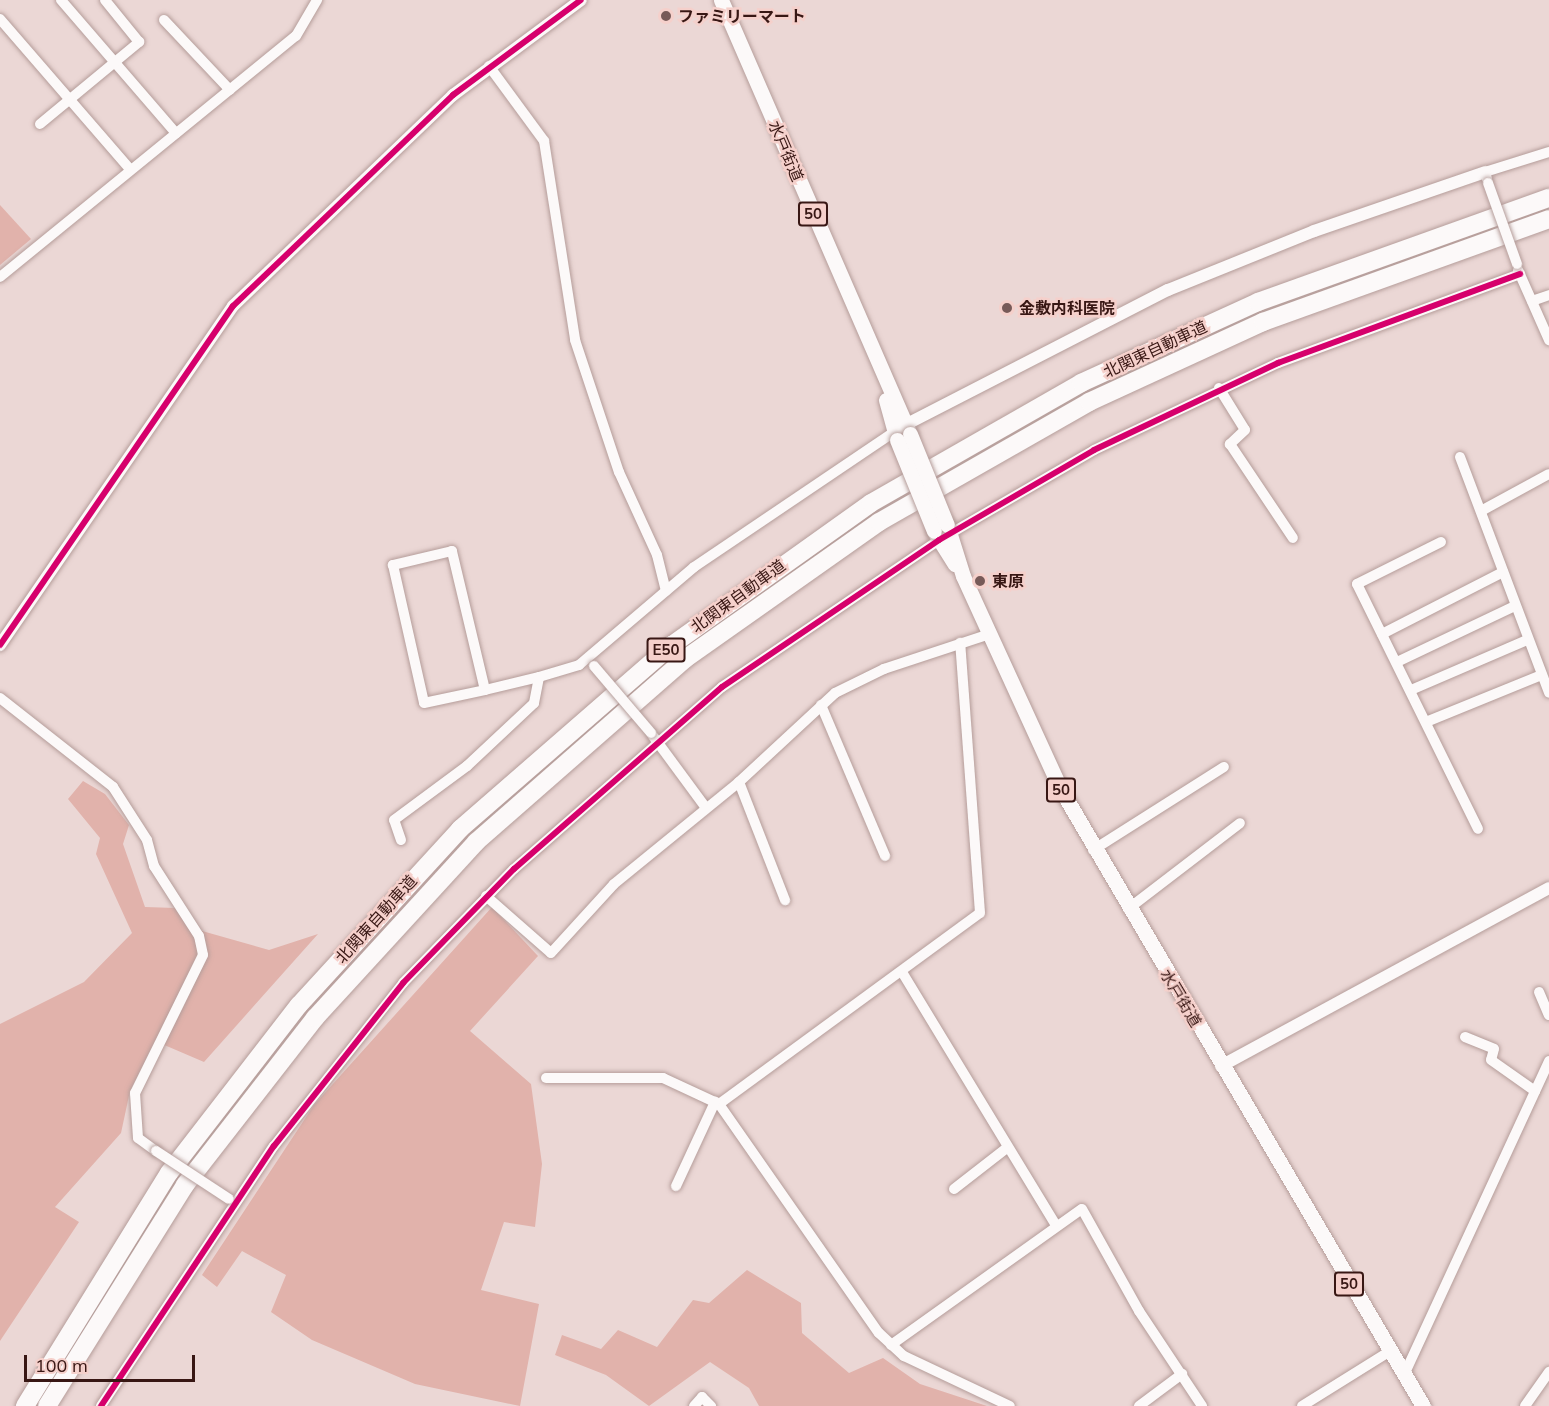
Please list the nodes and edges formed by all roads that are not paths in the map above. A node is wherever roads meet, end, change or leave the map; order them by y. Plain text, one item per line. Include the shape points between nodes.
1 (61, 0) edge
2 (105, 0) edge
3 (317, 0) edge
4 (580, 0) edge
5 (721, 0) edge
6 (0, 19) edge
7 (164, 20) dead end
8 (115, 62) junction
9 (489, 66) junction
10 (230, 90) junction
11 (70, 100) junction
12 (40, 124) dead end
13 (176, 133) junction
14 (1549, 152) edge
15 (130, 170) junction
16 (1487, 177) junction
17 (1549, 198) edge
18 (1549, 219) edge
19 (1518, 269) junction
20 (0, 277) edge
21 (1549, 295) edge
22 (1533, 301) junction
23 (1549, 340) edge
24 (1219, 388) junction
25 (902, 433) junction
26 (1460, 457) dead end
27 (1549, 474) edge
28 (1481, 511) junction
29 (943, 533) junction
30 (1293, 537) dead end
31 (1441, 542) dead end
32 (1503, 572) junction
33 (666, 591) junction
34 (1515, 606) junction
35 (990, 634) junction
36 (1383, 634) junction
37 (1527, 640) junction
38 (960, 643) junction
39 (0, 645) edge
40 (591, 662) junction
41 (1396, 662) junction
42 (1542, 675) junction
43 (539, 678) junction
44 (485, 690) junction
45 (1411, 690) junction
46 (1549, 693) edge
47 (0, 698) edge
48 (821, 705) junction
49 (1426, 722) junction
50 (654, 737) junction
51 (1224, 767) dead end
52 (740, 782) junction
53 (706, 808) junction
54 (1240, 823) dead end
55 (1478, 829) dead end
56 (401, 840) dead end
57 (1093, 850) junction
58 (885, 856) dead end
59 (1549, 888) edge
60 (486, 896) junction
61 (785, 900) dead end
62 (1128, 909) junction
63 (902, 972) junction
64 (1539, 992) dead end
65 (1549, 1015) edge
66 (1465, 1037) dead end
67 (1549, 1061) edge
68 (1221, 1066) junction
69 (546, 1078) dead end
70 (1535, 1091) junction
71 (717, 1103) junction
72 (1008, 1147) junction
73 (676, 1186) dead end
74 (954, 1189) dead end
75 (232, 1201) junction
76 (1055, 1224) junction
77 (891, 1345) junction
78 (1390, 1351) junction
79 (1549, 1372) edge
80 (1182, 1374) junction
81 (1404, 1376) junction
82 (25, 1406) edge
83 (47, 1406) edge
84 (101, 1406) edge
85 (694, 1406) edge
86 (711, 1406) edge
87 (1010, 1406) edge
88 (1139, 1406) edge
89 (1202, 1406) edge
90 (1302, 1406) edge
91 (1423, 1406) edge
92 (1525, 1406) edge

1 - 8 street
2 - 8 street via 139,42
3 - 10 street via 296,36
4 - 9 street
5 - 25 main road, 水戸街道 / 50
6 - 11 street
7 - 10 street
8 - 11 street
8 - 13 street
9 - 33 street via 544,141 575,340 619,472 657,555
9 - 39 street via 233,306
10 - 13 street
11 - 12 street
11 - 15 street
13 - 15 street
14 - 16 street
15 - 20 street
16 - 19 street, bridge
16 - 25 street via 1325,226 1168,290
17 - 82 highway, 北関東自動車道 / E50 via 1258,302 1081,383 871,503 672,645 460,829 299,1005 169,1173
18 - 83 highway, 北関東自動車道 / E50 via 1273,318 1089,402 879,522 685,659 476,842 315,1018 185,1185
19 - 22 street
19 - 24 street
21 - 22 street
22 - 23 street
24 - 29 street via 1074,460
24 - 30 street via 1245,430 1230,444
25 - 29 main road, 水戸街道 / 50, bridge
25 - 33 street via 751,526
26 - 28 street
27 - 28 street
28 - 32 street
29 - 35 main road, 水戸街道 / 50
29 - 50 street
31 - 36 street via 1357,584
32 - 34 street
32 - 36 street
33 - 40 street
34 - 37 street
34 - 41 street
35 - 38 street
35 - 57 main road, 水戸街道 / 50
36 - 41 street
37 - 42 street
37 - 45 street
38 - 48 street via 850,683
38 - 63 street via 980,913
40 - 43 street
40 - 50 street, bridge
41 - 45 street
42 - 46 street
42 - 49 street
43 - 44 street
43 - 56 street via 534,703 468,766 394,820
44 - 44 street via 452,551 393,565 424,703
45 - 49 street
47 - 75 street, bridge via 112,787 147,840 154,866 199,936 203,956 135,1093 138,1138
48 - 52 street
48 - 58 street
49 - 55 street
50 - 53 street
50 - 60 street
51 - 57 street
52 - 53 street
52 - 61 street
53 - 60 street via 614,884 551,953
54 - 62 street
57 - 62 main road, 水戸街道 / 50
59 - 68 street
60 - 75 street via 323,1079
62 - 68 main road, 水戸街道 / 50
63 - 71 street
63 - 72 street
64 - 65 street
66 - 70 street via 1494,1049 1491,1060
67 - 70 street
68 - 78 main road, 水戸街道 / 50
69 - 71 street via 663,1078
70 - 81 street
71 - 73 street
71 - 77 street
72 - 74 street
72 - 76 street
75 - 84 street
76 - 77 street
76 - 80 street via 1082,1209 1139,1311
77 - 87 street
78 - 81 main road, 水戸街道 / 50
78 - 90 street
79 - 92 street
80 - 88 street
80 - 89 street
81 - 91 main road, 水戸街道 / 50
85 - 86 street via 702,1397

